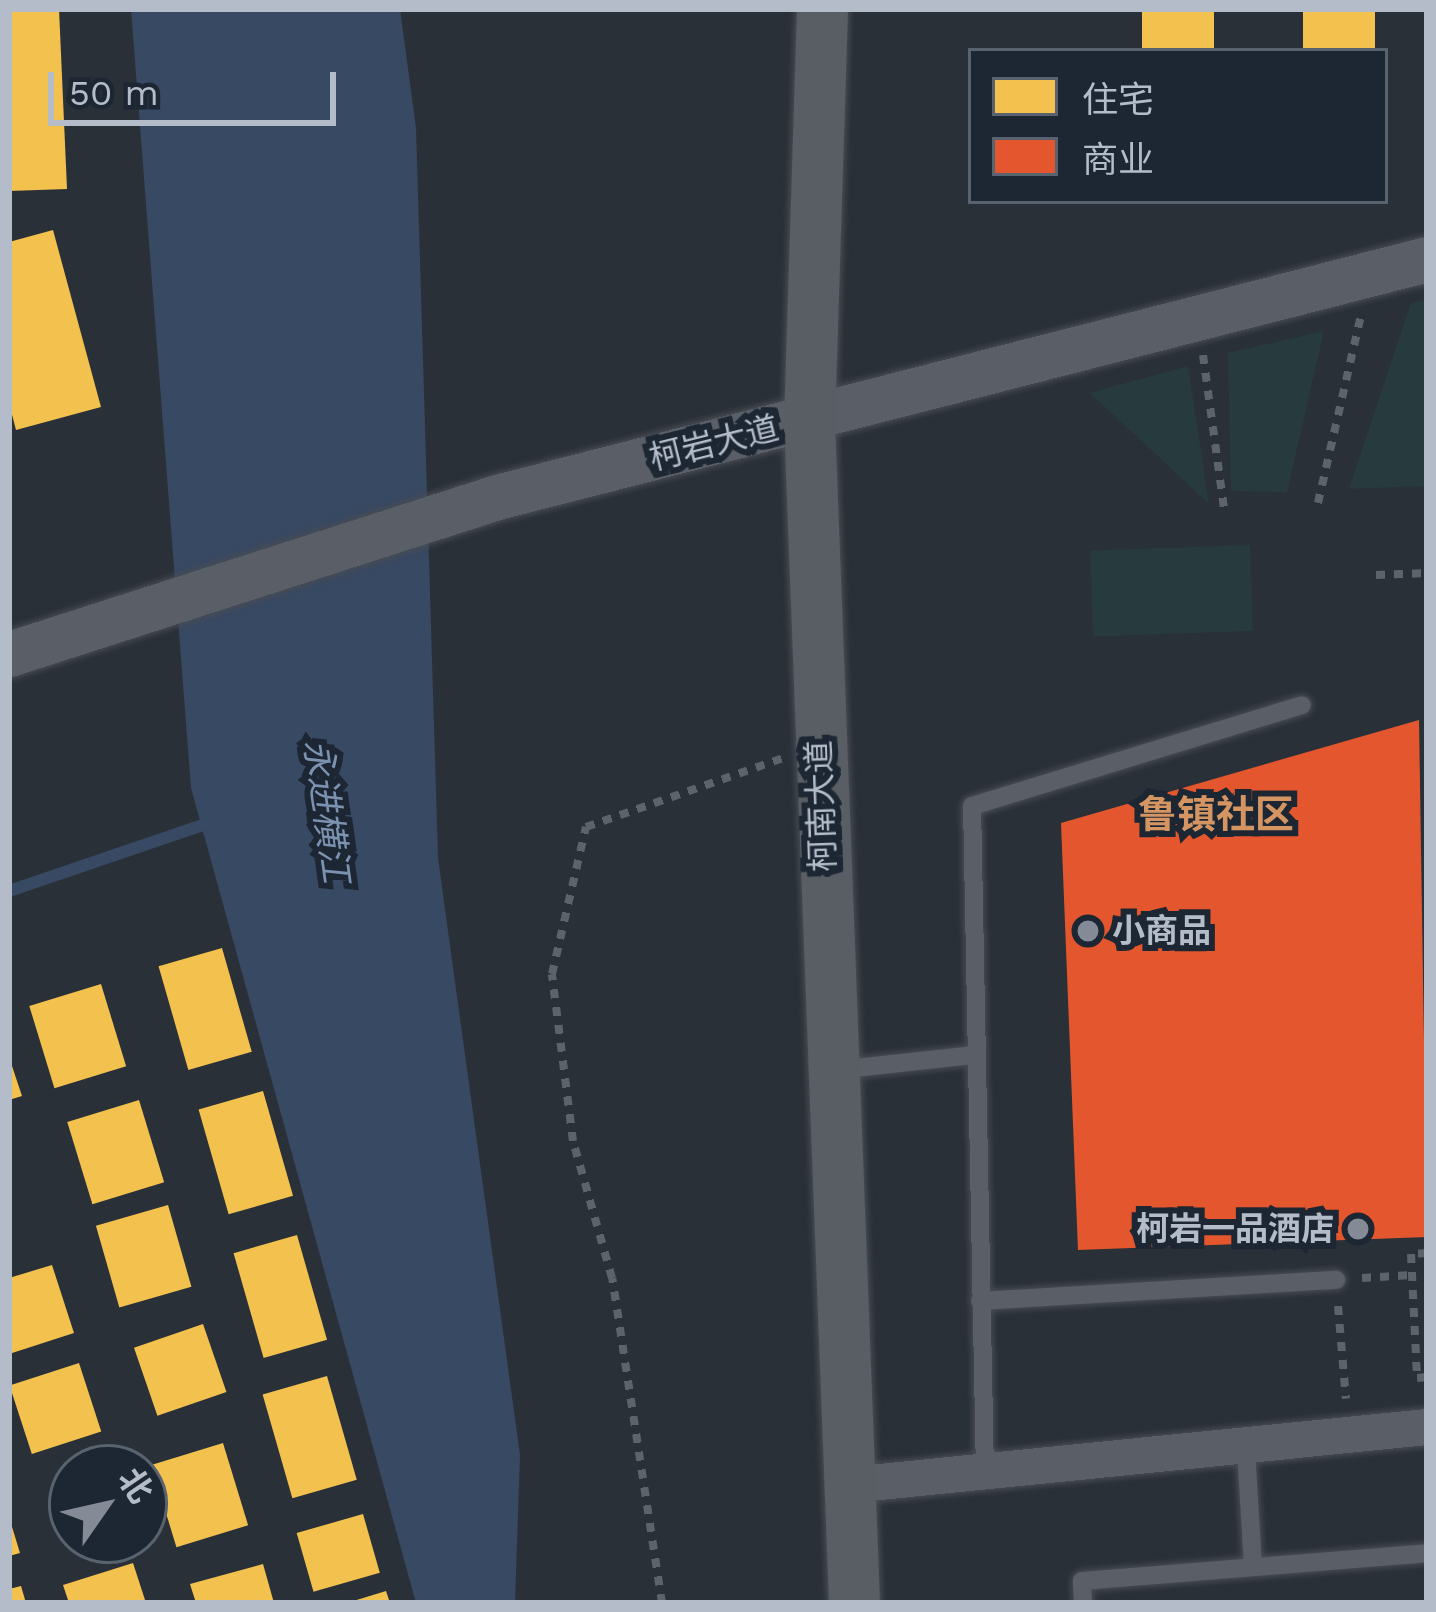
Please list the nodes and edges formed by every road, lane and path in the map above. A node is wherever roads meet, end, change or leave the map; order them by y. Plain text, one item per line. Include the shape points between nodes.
1 (822, 9) edge
2 (1427, 259) edge
3 (1371, 273) junction
4 (1198, 323) junction
5 (809, 420) junction
6 (1318, 502) dead end
7 (1224, 509) dead end
8 (1427, 573) edge
9 (1376, 575) dead end
10 (9, 654) edge
11 (1302, 705) dead end
12 (819, 748) junction
13 (974, 1055) junction
14 (832, 1070) junction
15 (1427, 1253) edge
16 (1412, 1275) junction
17 (1336, 1280) junction
18 (980, 1301) junction
19 (1427, 1314) edge
20 (1414, 1318) junction
21 (1427, 1377) edge
22 (1427, 1426) edge
23 (1349, 1436) junction
24 (1246, 1449) junction
25 (985, 1474) junction
26 (850, 1485) junction
27 (1427, 1553) edge
28 (1253, 1566) junction
29 (662, 1603) edge
30 (854, 1603) edge
31 (1083, 1603) edge

1 - 5 main road, 柯南大道
2 - 3 street, 柯岩大道
3 - 4 street, 柯岩大道
3 - 6 path
4 - 5 street, 柯岩大道
4 - 7 path
5 - 10 street, 柯岩大道 via 496,497
5 - 12 main road, 柯南大道
8 - 9 path
11 - 13 lane via 972,806
12 - 14 main road, 柯南大道
12 - 29 path via 661,795 586,827 551,974 573,1141 631,1382
13 - 14 lane
13 - 18 lane
14 - 26 main road, 柯南大道
15 - 16 path via 1411,1254
16 - 17 path
16 - 20 path
17 - 18 lane
17 - 23 path
18 - 25 lane
19 - 20 path
20 - 21 path via 1417,1378
22 - 23 street
23 - 24 street
24 - 25 street
24 - 28 lane
25 - 26 street
26 - 30 main road, 柯南大道
27 - 28 lane
28 - 31 lane via 1082,1581

